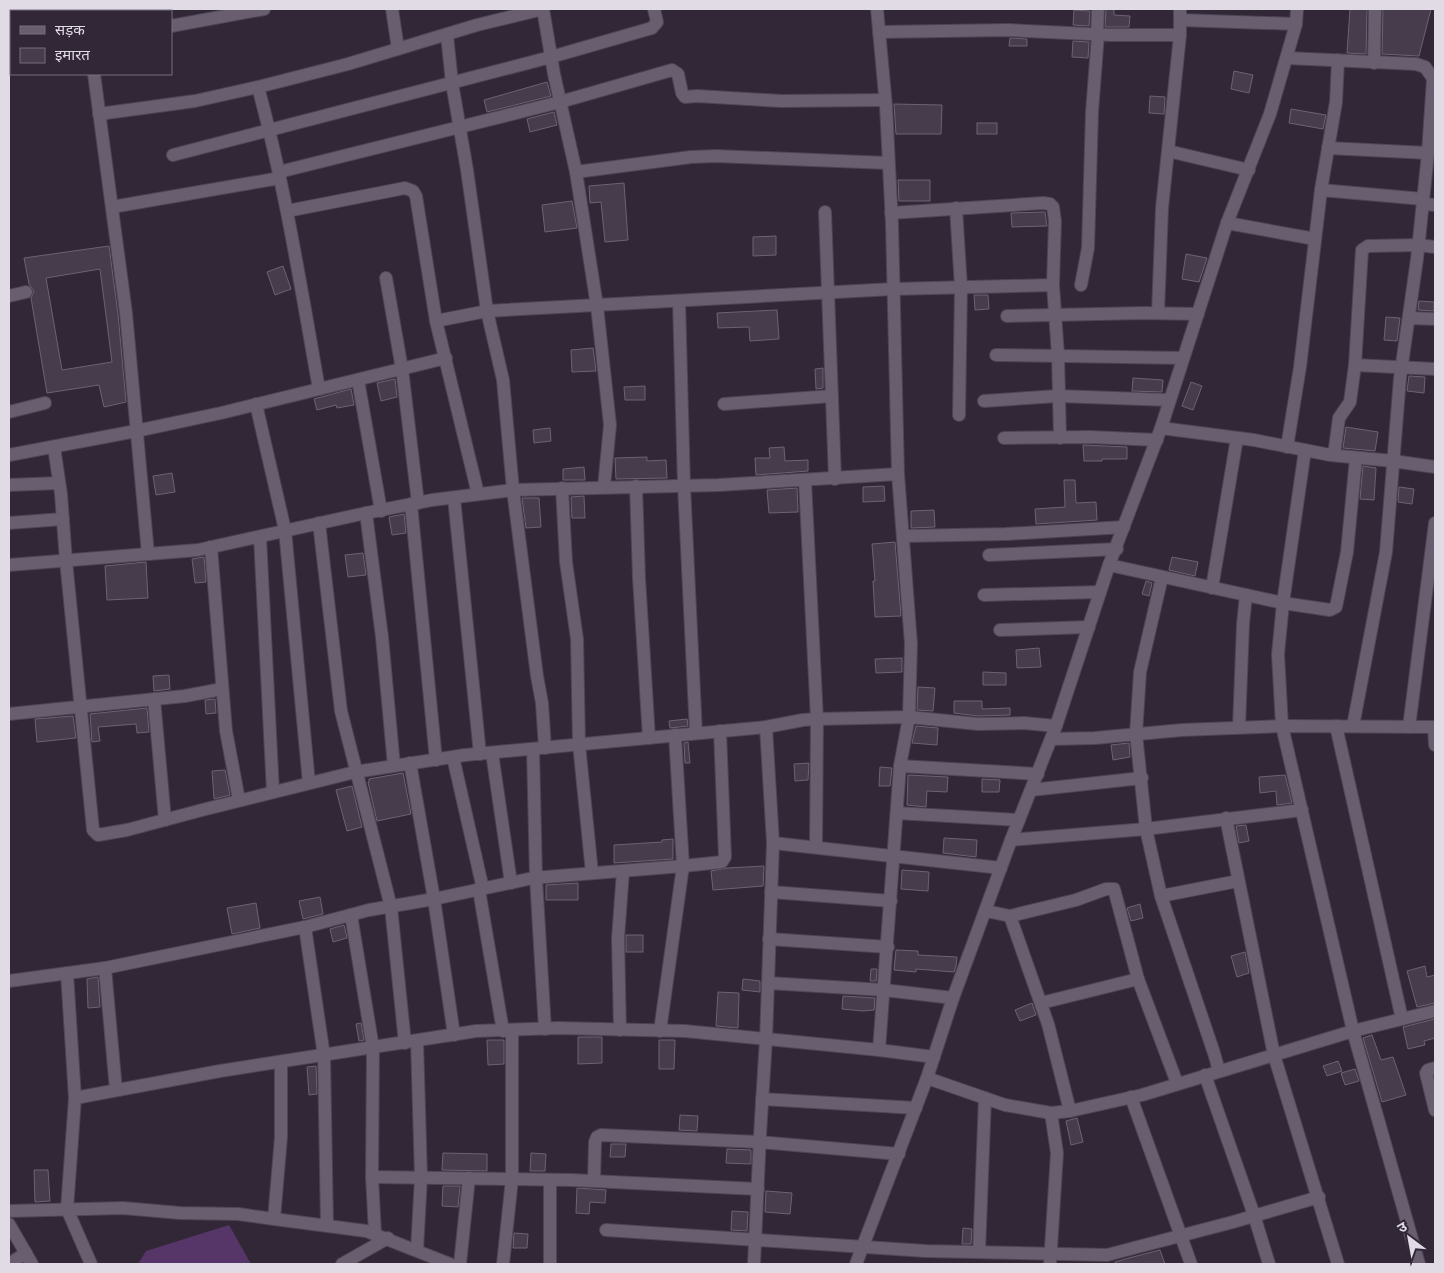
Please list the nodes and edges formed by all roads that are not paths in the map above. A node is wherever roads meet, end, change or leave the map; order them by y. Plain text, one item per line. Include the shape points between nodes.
1 (264, 9) edge
2 (392, 9) edge
3 (543, 9) edge
4 (654, 9) edge
5 (876, 9) edge
6 (1098, 9) edge
7 (1297, 9) edge
8 (1375, 9) edge
9 (1180, 14) edge
10 (1296, 24) junction
11 (172, 26) edge
12 (879, 32) junction
13 (1097, 34) junction
14 (447, 35) junction
15 (1180, 35) junction
16 (398, 50) junction
17 (551, 57) junction
18 (1287, 58) junction
19 (1338, 60) junction
20 (1374, 63) junction
21 (94, 75) edge
22 (1434, 80) edge
23 (452, 83) junction
24 (258, 87) junction
25 (885, 100) junction
26 (560, 102) junction
27 (99, 114) junction
28 (460, 128) junction
29 (270, 130) junction
30 (1328, 148) junction
31 (1168, 152) junction
32 (1428, 153) junction
33 (173, 155) dead end
34 (888, 163) junction
35 (1431, 169) edge
36 (1249, 170) junction
37 (576, 172) junction
38 (279, 175) junction
39 (1321, 190) junction
40 (1427, 203) edge
41 (112, 208) junction
42 (956, 208) junction
43 (287, 211) junction
44 (825, 212) dead end
45 (891, 212) junction
46 (1227, 222) junction
47 (1315, 239) junction
48 (1419, 245) junction
49 (1435, 247) edge
50 (386, 278) dead end
51 (1053, 285) junction
52 (1081, 285) dead end
53 (961, 287) junction
54 (894, 289) junction
55 (26, 292) dead end
56 (828, 293) junction
57 (9, 296) edge
58 (680, 301) junction
59 (598, 306) junction
60 (487, 310) junction
61 (1158, 313) junction
62 (1198, 314) junction
63 (1054, 315) junction
64 (1007, 316) dead end
65 (1410, 318) junction
66 (1435, 319) edge
67 (436, 321) junction
68 (996, 355) dead end
69 (1058, 355) junction
70 (446, 358) junction
71 (1183, 358) junction
72 (1355, 365) junction
73 (1402, 367) junction
74 (402, 369) junction
75 (1435, 369) edge
76 (358, 380) junction
77 (319, 389) junction
78 (832, 396) junction
79 (1058, 396) junction
80 (1169, 400) junction
81 (984, 401) dead end
82 (45, 403) dead end
83 (256, 404) junction
84 (724, 404) dead end
85 (9, 412) edge
86 (959, 415) dead end
87 (1161, 428) junction
88 (136, 431) junction
89 (1004, 438) dead end
90 (1060, 438) junction
91 (1237, 438) junction
92 (1156, 440) junction
93 (54, 447) junction
94 (1288, 447) junction
95 (1305, 450) junction
96 (9, 455) edge
97 (1334, 455) junction
98 (1356, 458) junction
99 (1393, 461) junction
100 (1435, 467) edge
101 (898, 474) junction
102 (835, 479) junction
103 (805, 481) junction
104 (59, 483) junction
105 (9, 485) edge
106 (636, 486) junction
107 (684, 486) junction
108 (604, 487) junction
109 (562, 488) junction
110 (512, 490) junction
111 (478, 494) junction
112 (454, 498) junction
113 (415, 504) junction
114 (382, 510) junction
115 (366, 512) junction
116 (63, 519) junction
117 (9, 523) edge
118 (319, 523) junction
119 (1435, 523) edge
120 (1124, 527) junction
121 (285, 530) junction
122 (903, 536) junction
123 (260, 537) junction
124 (210, 547) junction
125 (1116, 548) junction
126 (148, 554) junction
127 (989, 555) dead end
128 (66, 561) junction
129 (1109, 565) junction
130 (9, 566) edge
131 (1162, 577) junction
132 (1212, 588) junction
133 (1100, 592) junction
134 (984, 595) dead end
135 (1246, 595) junction
136 (1283, 603) junction
137 (1430, 609) edge
138 (1089, 627) junction
139 (1000, 630) dead end
140 (222, 689) junction
141 (154, 699) junction
142 (80, 706) junction
143 (9, 714) edge
144 (909, 718) junction
145 (817, 719) junction
146 (1056, 726) junction
147 (1282, 726) junction
148 (1336, 726) junction
149 (1353, 726) junction
150 (766, 727) junction
151 (1239, 727) junction
152 (1409, 727) junction
153 (1435, 727) edge
154 (720, 731) junction
155 (696, 733) junction
156 (1136, 734) junction
157 (675, 735) junction
158 (649, 738) junction
159 (1051, 739) junction
160 (579, 744) junction
161 (1435, 745) edge
162 (539, 748) junction
163 (486, 753) junction
164 (453, 757) junction
165 (436, 760) junction
166 (410, 763) junction
167 (394, 766) junction
168 (900, 766) junction
169 (355, 772) junction
170 (1038, 774) junction
171 (1142, 778) junction
172 (310, 783) junction
173 (1032, 790) junction
174 (273, 792) junction
175 (239, 800) junction
176 (1302, 810) junction
177 (897, 812) junction
178 (1226, 818) junction
179 (165, 820) junction
180 (1019, 820) junction
181 (1146, 829) junction
182 (1011, 840) junction
183 (773, 843) junction
184 (816, 847) junction
185 (894, 856) junction
186 (683, 866) junction
187 (1001, 868) junction
188 (623, 871) junction
189 (592, 873) junction
190 (536, 878) junction
191 (1238, 881) junction
192 (510, 883) junction
193 (481, 889) junction
194 (771, 892) junction
195 (1161, 896) junction
196 (434, 899) junction
197 (891, 901) junction
198 (391, 906) junction
199 (986, 911) junction
200 (351, 915) junction
201 (1010, 916) junction
202 (305, 927) junction
203 (769, 939) junction
204 (888, 947) junction
205 (105, 968) junction
206 (67, 973) junction
207 (1138, 980) junction
208 (9, 981) edge
209 (768, 983) junction
210 (884, 990) junction
211 (953, 998) junction
212 (1041, 1004) junction
213 (1435, 1011) edge
214 (1402, 1020) junction
215 (545, 1029) junction
216 (508, 1030) junction
217 (620, 1030) junction
218 (660, 1030) junction
219 (1353, 1031) junction
220 (454, 1035) junction
221 (766, 1039) junction
222 (411, 1042) junction
223 (373, 1048) junction
224 (879, 1050) junction
225 (1274, 1055) junction
226 (324, 1056) junction
227 (934, 1057) junction
228 (281, 1062) junction
229 (1435, 1068) edge
230 (1219, 1071) junction
231 (1206, 1075) junction
232 (927, 1078) junction
233 (1177, 1084) junction
234 (116, 1090) junction
235 (1131, 1097) junction
236 (75, 1098) junction
237 (985, 1098) junction
238 (762, 1099) junction
239 (916, 1108) junction
240 (1435, 1110) edge
241 (1070, 1111) junction
242 (1051, 1113) junction
243 (759, 1142) junction
244 (898, 1154) junction
245 (372, 1177) junction
246 (421, 1178) junction
247 (469, 1178) junction
248 (512, 1179) junction
249 (550, 1180) junction
250 (594, 1181) junction
251 (758, 1189) junction
252 (1319, 1197) junction
253 (67, 1209) junction
254 (9, 1211) edge
255 (1254, 1215) junction
256 (274, 1219) junction
257 (9, 1224) edge
258 (327, 1225) junction
259 (606, 1230) dead end
260 (375, 1233) junction
261 (1182, 1235) junction
262 (388, 1238) junction
263 (756, 1239) junction
264 (864, 1246) junction
265 (417, 1250) junction
266 (978, 1256) edge
267 (435, 1258) junction
268 (29, 1259) edge
269 (1051, 1259) edge
270 (1106, 1260) edge
271 (9, 1264) edge
272 (90, 1264) edge
273 (342, 1264) edge
274 (424, 1264) edge
275 (450, 1264) edge
276 (460, 1264) edge
277 (504, 1264) edge
278 (550, 1264) edge
279 (754, 1264) edge
280 (856, 1264) edge
281 (1191, 1264) edge
282 (1270, 1264) edge
283 (1338, 1264) edge
284 (1419, 1264) edge

1 - 11 street
2 - 16 street
3 - 14 street
3 - 17 street
4 - 17 street via 657,22 652,28
5 - 12 street
6 - 13 street
7 - 10 street
8 - 20 street
9 - 10 street
9 - 15 street
10 - 18 street
12 - 13 street via 1008,30
12 - 25 street
13 - 15 street
13 - 52 street via 1088,248
14 - 16 street
14 - 23 street
15 - 31 street
16 - 24 street
17 - 23 street
17 - 26 street
18 - 19 street
18 - 36 street
19 - 20 street
19 - 30 street via 1336,102
20 - 22 street via 1416,64 1426,67
21 - 27 street
22 - 32 street
23 - 28 street
23 - 29 street
24 - 27 street via 195,101
24 - 29 street
25 - 26 street via 685,97 678,74 672,70
25 - 34 street
26 - 28 street
26 - 37 street
27 - 41 street
28 - 38 street via 357,151
28 - 60 street
29 - 33 street
29 - 38 street
30 - 32 street
30 - 39 street
31 - 36 street
31 - 61 street via 1162,208
32 - 35 street
34 - 37 street via 716,156
34 - 45 street
35 - 40 street
36 - 46 street
37 - 59 street
38 - 41 street
38 - 43 street
39 - 40 street
39 - 47 street
40 - 48 street
41 - 88 street via 126,312
42 - 45 street
42 - 51 street via 1050,204 1055,221
42 - 53 street
43 - 67 street via 405,188 413,191
43 - 77 street
44 - 56 street
45 - 54 street
46 - 47 street
46 - 62 street
47 - 94 street
48 - 49 street
48 - 65 street
48 - 72 street via 1368,246 1362,250
50 - 74 street
51 - 53 street
51 - 63 street
53 - 54 street
53 - 86 street
54 - 56 street
54 - 101 street
55 - 57 street
56 - 58 street
56 - 78 street
58 - 59 street
58 - 107 street
59 - 60 street
59 - 108 street via 610,425
60 - 67 street
60 - 110 street via 503,380
61 - 62 street
61 - 63 street
62 - 71 street
63 - 64 street
63 - 69 street
65 - 66 street
65 - 73 street
67 - 70 street
68 - 69 street
69 - 71 street
69 - 79 street
70 - 74 street
70 - 111 street
71 - 80 street
72 - 73 street
72 - 97 street via 1350,402 1339,418
73 - 75 street
73 - 99 street
74 - 76 street
74 - 113 street
76 - 77 street
76 - 114 street
77 - 83 street
78 - 84 street
78 - 102 street
79 - 80 street
79 - 81 street
79 - 90 street
80 - 87 street
82 - 85 street
83 - 88 street
83 - 121 street
87 - 91 street
87 - 92 street
88 - 93 street
88 - 126 street
89 - 90 street
90 - 92 street
91 - 94 street
91 - 132 street
92 - 120 street
93 - 96 street
93 - 104 street
94 - 95 street
95 - 97 street
95 - 136 street
97 - 98 street
98 - 99 street
98 - 136 street via 1347,552 1336,607 1330,610
99 - 100 street
99 - 149 street via 1386,552
101 - 102 street
101 - 122 street
102 - 103 street
103 - 107 street
103 - 145 street
104 - 105 street
104 - 116 street
106 - 107 street
106 - 108 street
106 - 158 street via 638,578
107 - 155 street
108 - 109 street
109 - 110 street
109 - 160 street via 566,562 576,639
110 - 111 street
110 - 162 street via 542,703
111 - 112 street
112 - 113 street
112 - 163 street
113 - 114 street
113 - 165 street
114 - 115 street
115 - 118 street
115 - 167 street
116 - 117 street
116 - 128 street
118 - 121 street
118 - 169 street via 341,711
119 - 137 street
120 - 122 street
120 - 125 street
121 - 123 street
121 - 172 street
122 - 144 street via 911,644
123 - 124 street
123 - 174 street
124 - 126 street
124 - 140 street
125 - 127 street
125 - 129 street
126 - 128 street
128 - 130 street
128 - 142 street
129 - 131 street
129 - 133 street
131 - 132 street
131 - 156 street via 1140,672
132 - 135 street
133 - 134 street
133 - 138 street
135 - 136 street
135 - 151 street
136 - 147 street via 1278,654
137 - 152 street
138 - 139 street
138 - 146 street
140 - 141 street
140 - 175 street
141 - 142 street
141 - 179 street
142 - 143 street
142 - 179 street via 94,834
144 - 145 street
144 - 146 street
144 - 168 street
145 - 150 street
145 - 184 street
146 - 159 street
147 - 148 street
147 - 151 street
147 - 176 street
148 - 149 street
148 - 214 street
149 - 152 street
150 - 154 street
150 - 183 street
151 - 156 street
152 - 153 street
153 - 161 street
154 - 155 street
154 - 186 street via 725,857 722,862 714,864
155 - 157 street
156 - 159 street
156 - 171 street
157 - 158 street
157 - 186 street
158 - 160 street
159 - 170 street
160 - 162 street
160 - 189 street
162 - 163 street
162 - 190 street
163 - 164 street
163 - 192 street
164 - 165 street
164 - 193 street
165 - 166 street
166 - 167 street
166 - 196 street
167 - 169 street
168 - 170 street
168 - 177 street
169 - 172 street
169 - 198 street
170 - 173 street
171 - 173 street
171 - 181 street
172 - 174 street
173 - 180 street
174 - 175 street
175 - 179 street
176 - 178 street
176 - 219 street
177 - 180 street
177 - 185 street
178 - 181 street
178 - 191 street
180 - 182 street
181 - 182 street
181 - 195 street
182 - 187 street
183 - 184 street
183 - 194 street
184 - 185 street
185 - 187 street
185 - 197 street
186 - 188 street
186 - 218 street
187 - 199 street
188 - 189 street
188 - 217 street via 618,938
189 - 190 street
190 - 192 street
190 - 215 street
191 - 195 street
191 - 225 street
192 - 193 street
193 - 196 street
193 - 216 street
194 - 197 street
194 - 203 street
195 - 230 street
196 - 198 street
196 - 220 street
197 - 204 street
198 - 200 street
198 - 222 street
199 - 201 street
199 - 211 street
200 - 202 street
200 - 223 street
201 - 207 street via 1112,888
201 - 212 street
202 - 205 street
202 - 226 street
203 - 204 street
203 - 209 street
204 - 210 street
205 - 206 street
205 - 234 street
206 - 208 street
206 - 236 street
207 - 212 street
207 - 233 street
209 - 210 street
209 - 221 street
210 - 211 street
210 - 224 street
211 - 227 street
212 - 241 street
213 - 214 street
214 - 219 street
215 - 216 street
215 - 217 street
216 - 220 street
216 - 248 street
217 - 218 street
218 - 221 street
219 - 225 street
219 - 284 street
220 - 222 street
221 - 224 street
221 - 238 street
222 - 223 street
222 - 246 street
223 - 226 street
223 - 245 street
224 - 227 street
225 - 230 street
225 - 252 street
226 - 228 street
226 - 258 street
227 - 232 street
228 - 234 street
228 - 256 street via 281,1137
229 - 240 street via 1426,1074
230 - 231 street
231 - 233 street
231 - 255 street
232 - 237 street
232 - 239 street
233 - 235 street
234 - 236 street
235 - 241 street
235 - 261 street
236 - 253 street
237 - 242 street
237 - 266 street
238 - 239 street
238 - 243 street
239 - 244 street
241 - 242 street
242 - 269 street via 1057,1153
243 - 244 street
243 - 250 street via 601,1135 595,1142
243 - 251 street
244 - 264 street
245 - 246 street
245 - 260 street
246 - 247 street
246 - 265 street
247 - 248 street
247 - 276 street
248 - 249 street
248 - 277 street
249 - 250 street
249 - 278 street
250 - 251 street
251 - 263 street
252 - 255 street
252 - 283 street
253 - 254 street
253 - 256 street via 123,1208
253 - 272 street
255 - 261 street
255 - 282 street
256 - 258 street
257 - 268 street
258 - 260 street
259 - 263 street
260 - 262 street
261 - 270 street
261 - 281 street
262 - 265 street
262 - 273 street
263 - 264 street
263 - 279 street
264 - 266 street
264 - 280 street
265 - 267 street
266 - 269 street
267 - 274 street
267 - 275 street
268 - 271 street
269 - 270 street

